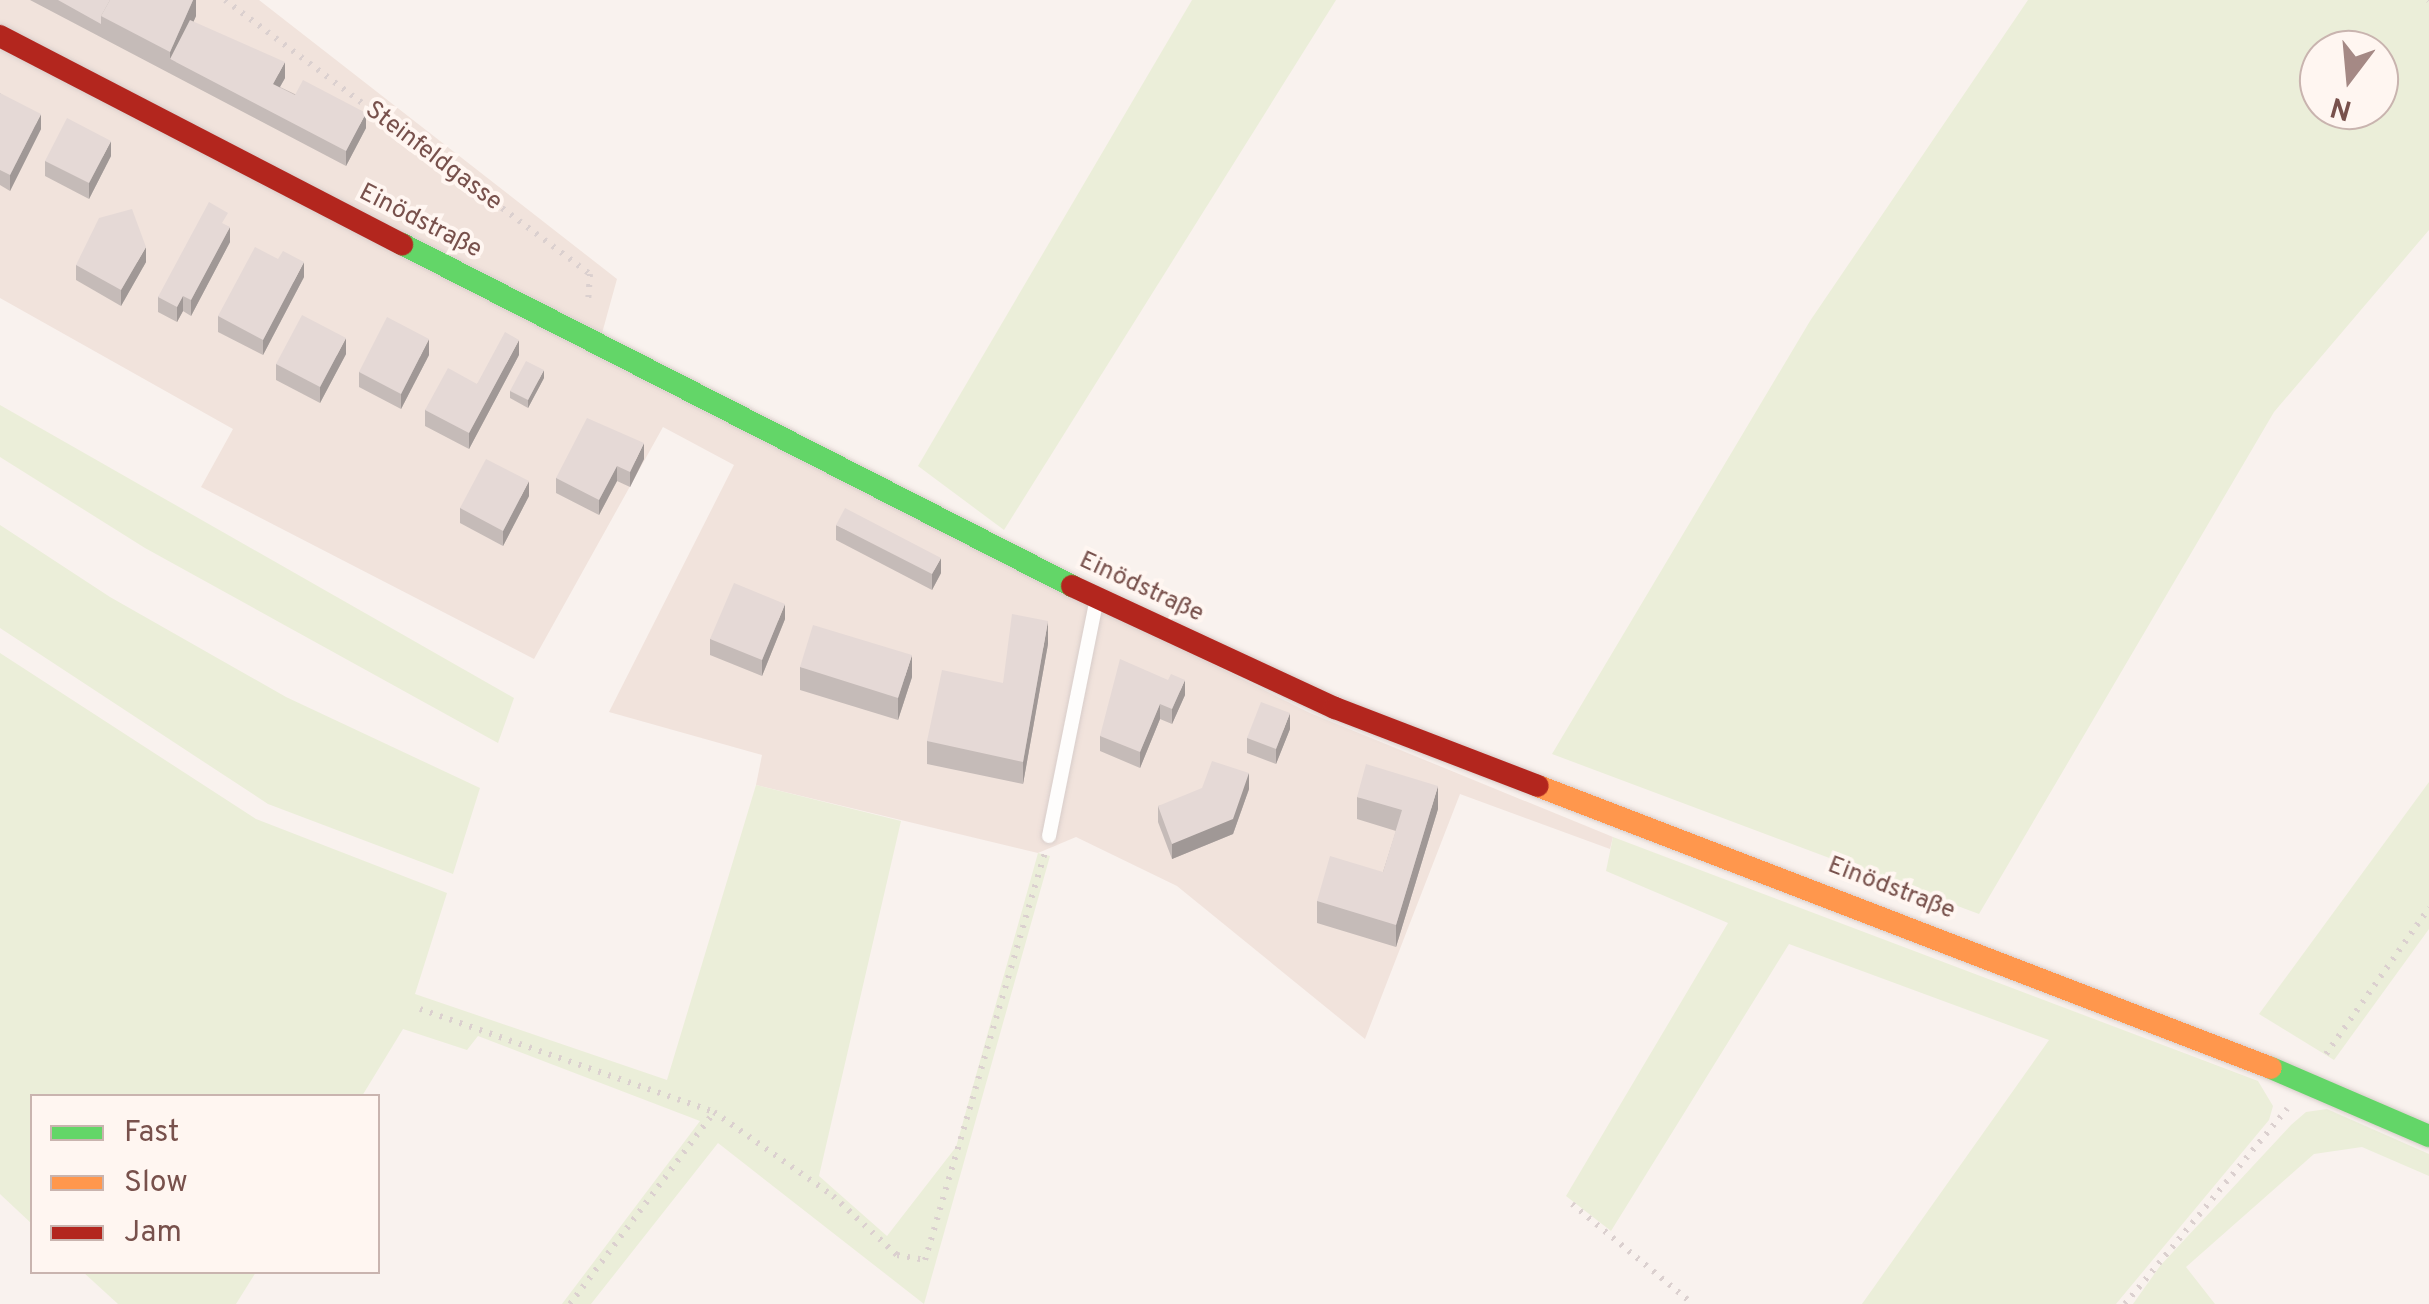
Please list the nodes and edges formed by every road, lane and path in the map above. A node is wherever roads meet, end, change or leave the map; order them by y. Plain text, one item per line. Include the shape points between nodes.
1 (225, 0) edge
2 (0, 36) edge
3 (586, 339) junction
4 (1097, 598) junction
5 (1049, 836) joint
6 (2429, 908) edge
7 (420, 1009) dead end
8 (2308, 1082) junction
9 (714, 1112) junction
10 (2429, 1136) edge
11 (1572, 1204) dead end
12 (570, 1304) edge
13 (1693, 1304) edge
14 (2125, 1304) edge

1 - 3 path, Steinfeldgasse via 590,274
2 - 3 street, Einödstraße
3 - 4 street, Einödstraße
4 - 5 lane
4 - 8 street, Einödstraße via 1336,708
5 - 9 path via 925,1260 897,1255 833,1196
6 - 8 path
7 - 9 path
8 - 10 street, Einödstraße
8 - 14 path
9 - 12 path
11 - 13 path

